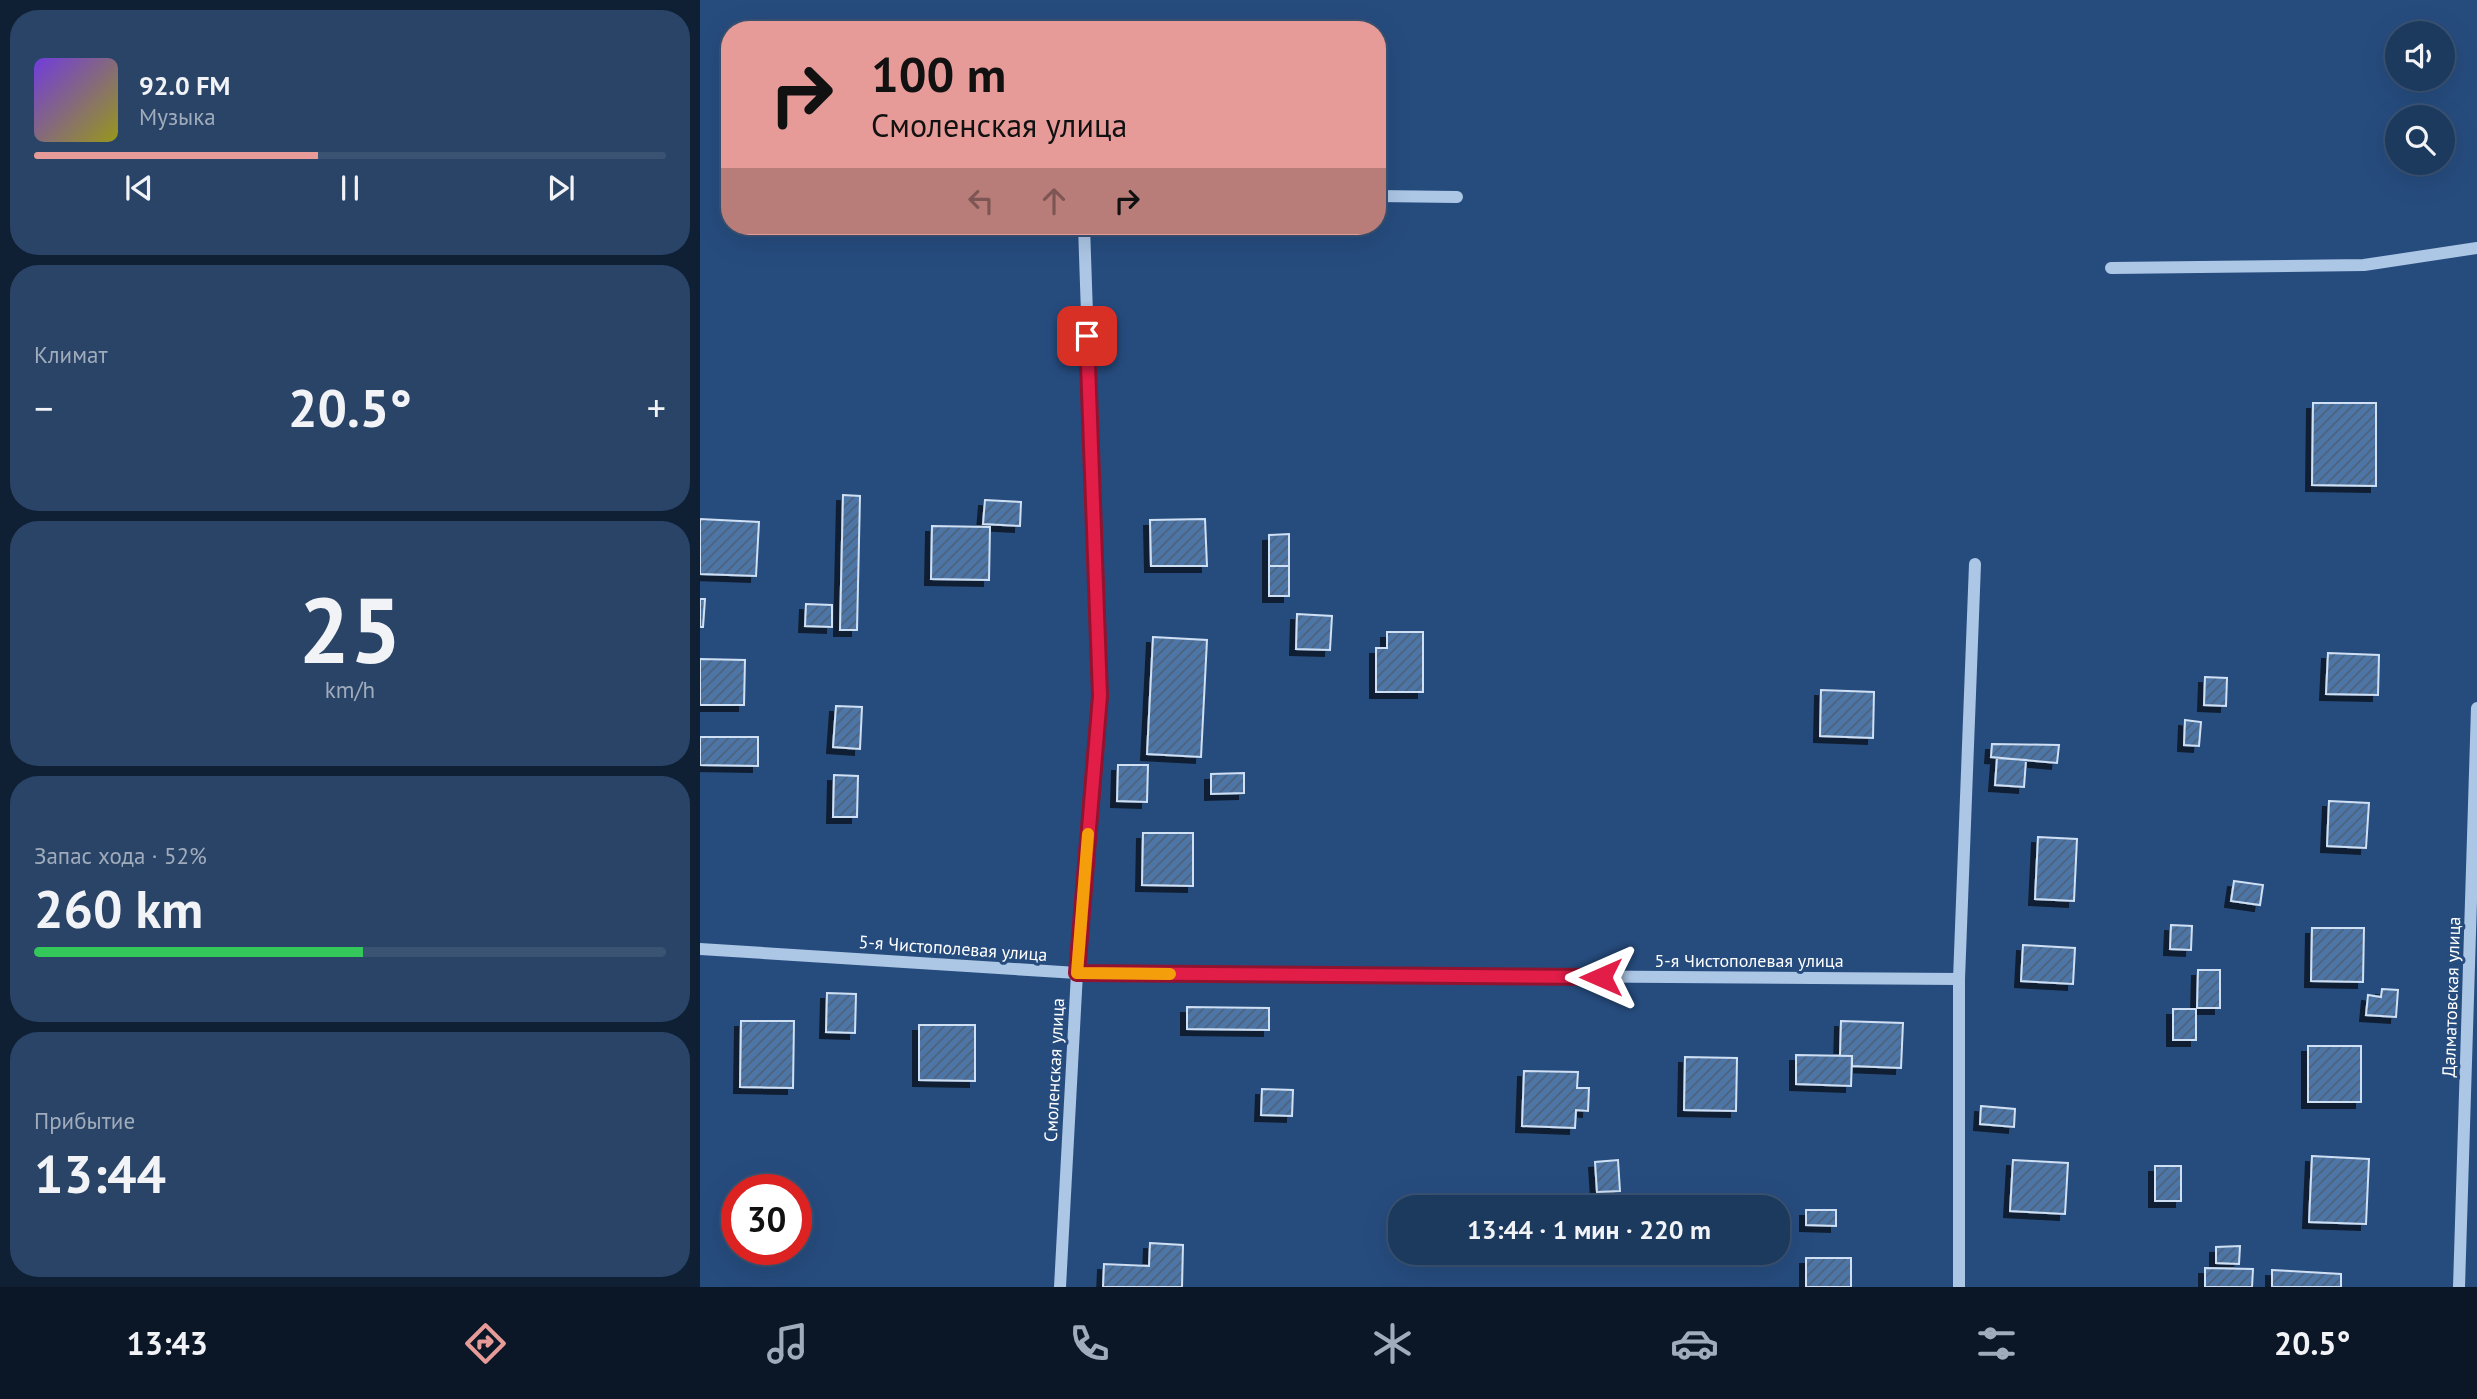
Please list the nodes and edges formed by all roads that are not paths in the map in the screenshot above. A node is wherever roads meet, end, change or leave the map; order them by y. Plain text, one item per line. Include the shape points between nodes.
1 (1386, 196) edge
2 (1457, 197) dead end
3 (1084, 235) edge
4 (2477, 248) edge
5 (2111, 268) dead end
6 (1975, 564) dead end
7 (2477, 708) edge
8 (700, 949) edge
9 (1077, 973) junction
10 (1959, 979) junction
11 (1060, 1287) edge
12 (1959, 1287) edge
13 (2459, 1287) edge

1 - 2 street
3 - 9 street, Смоленская улица via 1100,696
4 - 5 street via 2364,265
6 - 10 street
7 - 13 street, Далматовская улица
8 - 9 street, 5-я Чистополевая улица
9 - 10 street, 5-я Чистополевая улица
9 - 11 street, Смоленская улица
10 - 12 street

